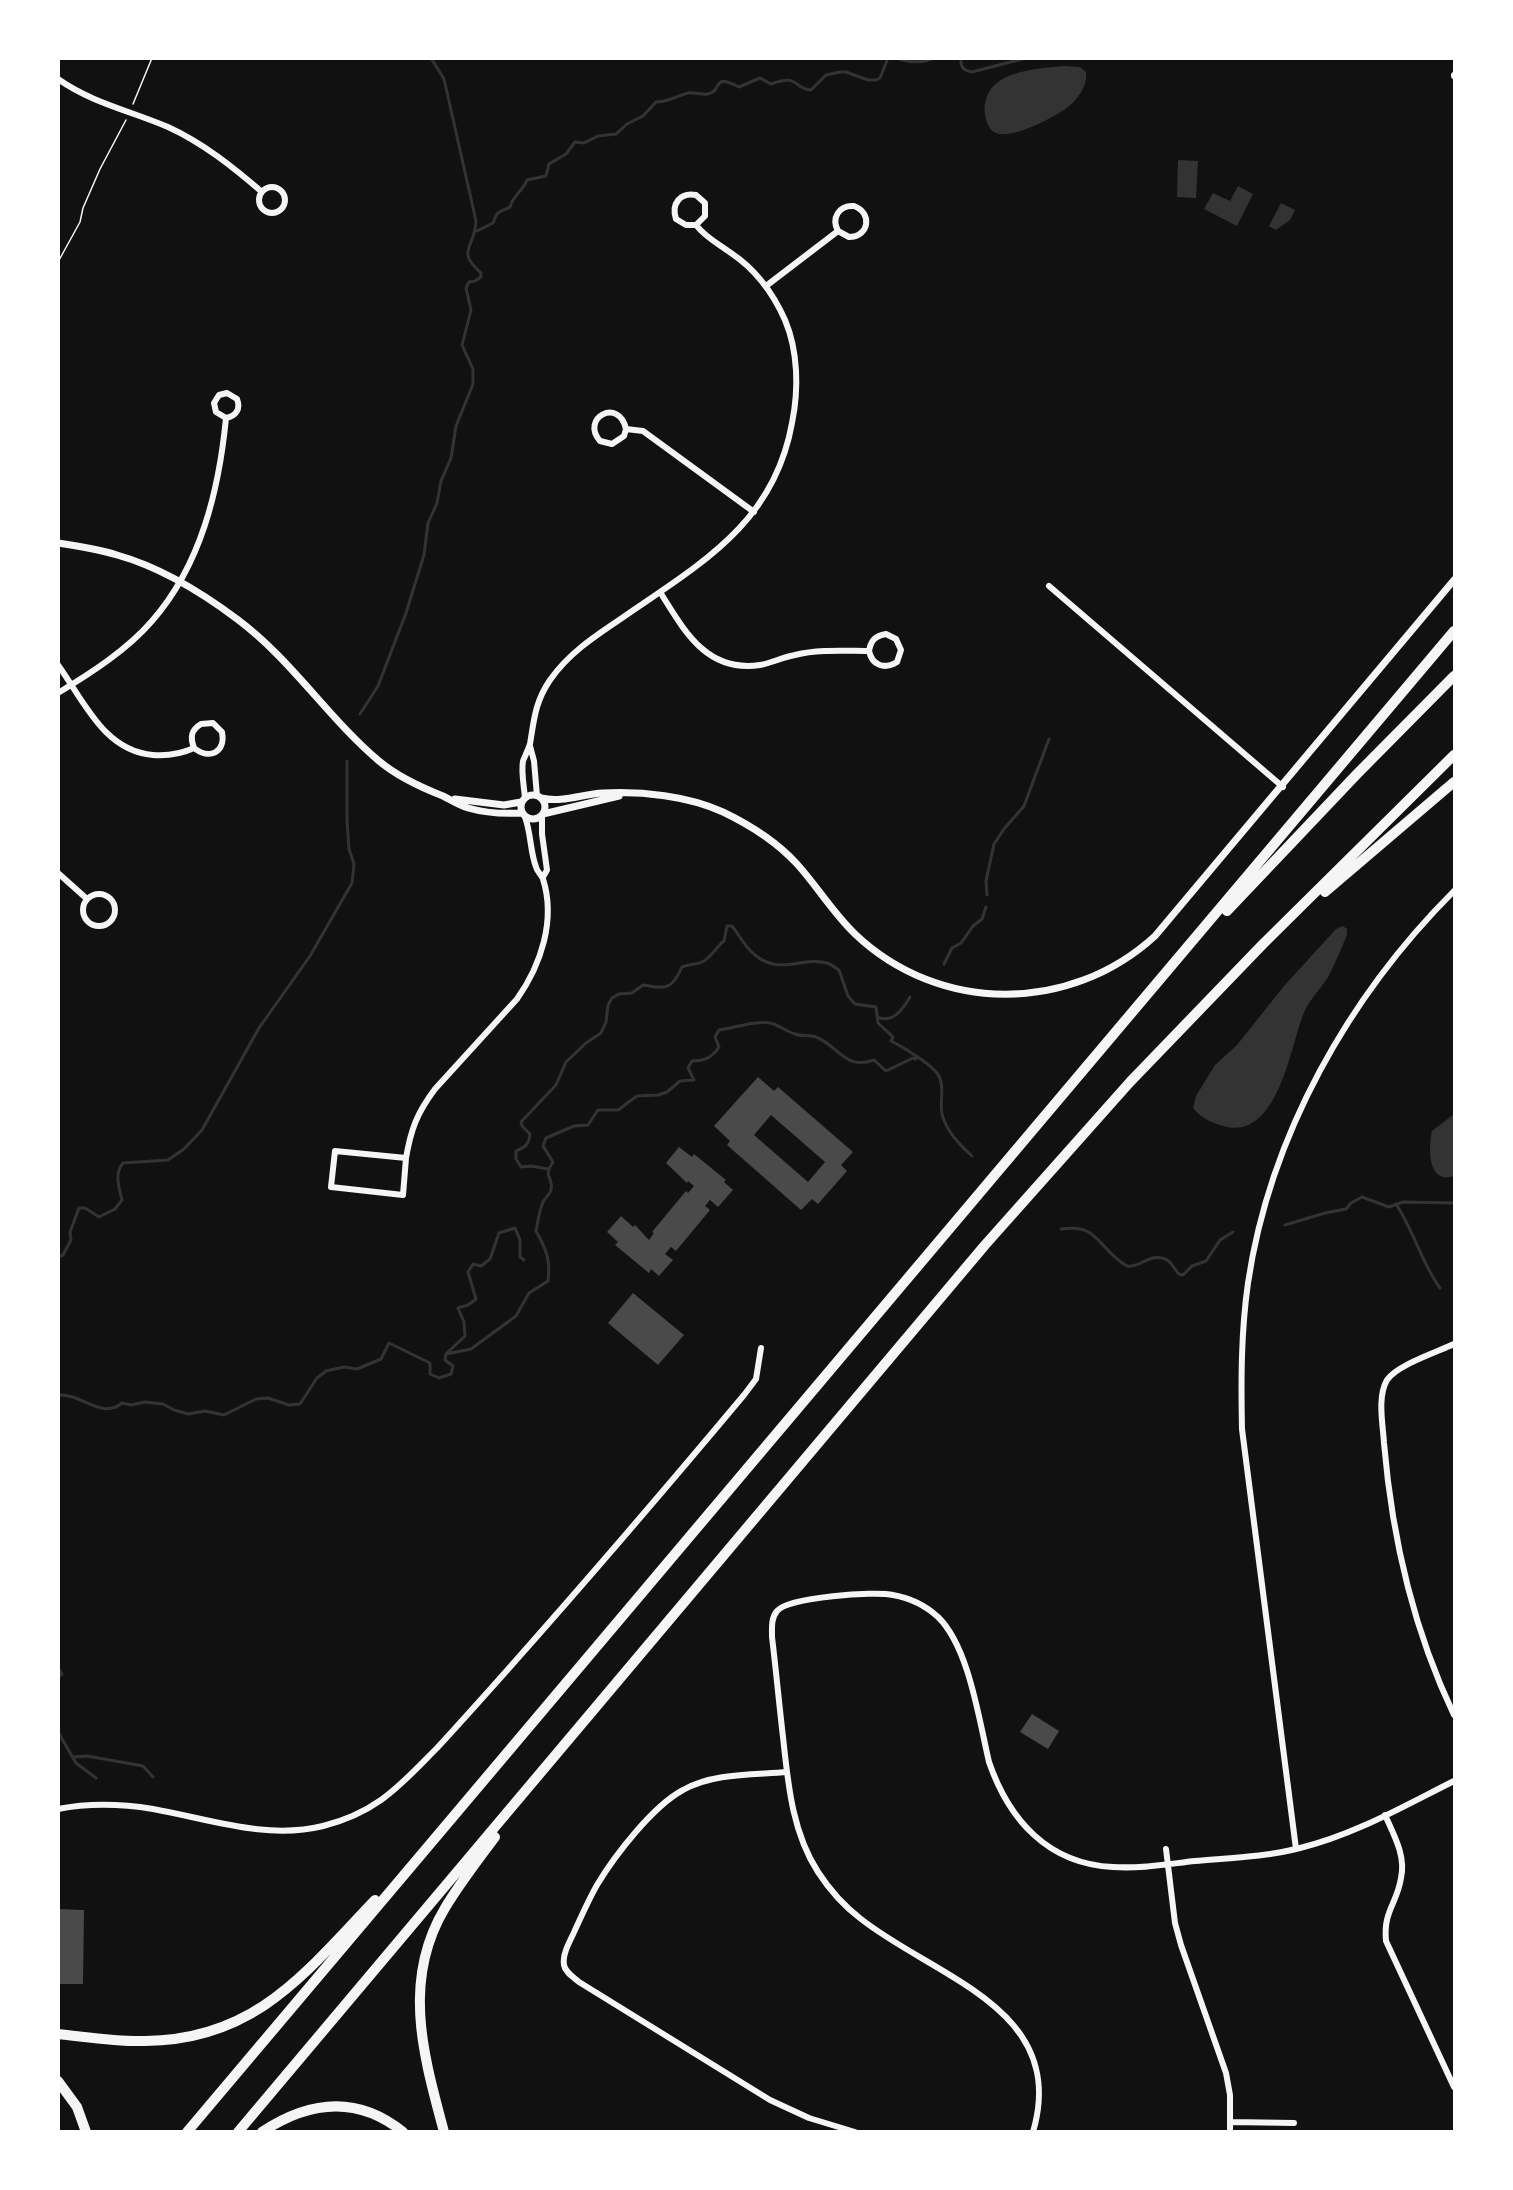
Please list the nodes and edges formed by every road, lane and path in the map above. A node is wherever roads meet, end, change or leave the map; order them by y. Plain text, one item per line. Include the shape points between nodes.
1 (152, 58) edge
2 (58, 79) edge
3 (129, 113) junction
4 (262, 192) junction
5 (696, 225) junction
6 (838, 231) junction
7 (58, 262) edge
8 (766, 286) junction
9 (226, 418) junction
10 (626, 429) junction
11 (754, 512) junction
12 (58, 543) edge
13 (1455, 580) edge
14 (180, 581) junction
15 (1049, 586) dead end
16 (660, 592) junction
17 (1455, 631) edge
18 (869, 651) junction
19 (58, 665) edge
20 (1455, 676) edge
21 (72, 685) junction
22 (58, 693) edge
23 (530, 745) junction
24 (194, 748) junction
25 (1455, 755) edge
26 (1455, 782) edge
27 (1282, 786) junction
28 (625, 794) junction
29 (539, 797) junction
30 (446, 798) junction
31 (523, 800) junction
32 (523, 815) junction
33 (542, 815) junction
34 (58, 873) edge
35 (543, 877) junction
36 (1455, 891) edge
37 (87, 899) junction
38 (1263, 944) junction
39 (1166, 973) junction
40 (406, 1158) junction
41 (1455, 1344) edge
42 (760, 1348) dead end
43 (1455, 1715) edge
44 (787, 1772) junction
45 (539, 1775) junction
46 (1455, 1781) edge
47 (58, 1809) edge
48 (1386, 1815) junction
49 (450, 1821) junction
50 (1296, 1849) junction
51 (1166, 1850) dead end
52 (1168, 1864) junction
53 (58, 2034) edge
54 (58, 2081) edge
55 (1455, 2086) edge
56 (1231, 2122) junction
57 (1294, 2122) dead end
58 (854, 2131) edge
59 (86, 2132) edge
60 (188, 2132) edge
61 (238, 2132) edge
62 (262, 2132) edge
63 (403, 2132) edge
64 (444, 2132) edge
65 (1033, 2132) edge
66 (1230, 2132) edge

1 - 3 path
2 - 3 street
3 - 4 street via 188,137
3 - 7 path
4 - 4 street via 259,202 264,211 272,214 284,208 286,200 281,190 268,188
5 - 5 street via 676,219 674,206 681,196 696,195 705,203 705,216
5 - 8 street via 748,266
6 - 6 street via 836,215 843,208 854,206 864,212 866,227 860,235 849,237
6 - 8 street
8 - 11 street via 791,339 795,404 786,451
9 - 9 street via 216,412 214,403 219,395 227,393 237,399 238,408
9 - 14 street via 213,501 199,543
10 - 10 street via 620,416 609,412 597,419 594,431 600,441 612,444 624,436
10 - 11 street via 643,431
11 - 16 street via 719,549
12 - 14 street via 118,555
13 - 27 street
14 - 21 street via 141,633
14 - 30 street via 264,642 380,762 421,788
15 - 27 street
16 - 18 street via 697,645 707,654 735,665 761,665 810,652
16 - 23 street via 581,646 564,663 540,698
17 - 39 highway
18 - 18 street via 873,662 886,666 897,662 901,650 896,639 886,634 875,638
19 - 21 street
20 - 39 highway
21 - 22 street
21 - 24 street via 99,725 120,745 158,755
23 - 29 street
23 - 31 street via 523,763
24 - 24 street via 213,754 222,746 222,732 213,723 201,723 192,733
25 - 38 highway
26 - 38 highway
27 - 28 street via 1169,921 1139,951 1089,979 1050,990 1008,994 959,989 893,963 854,933 795,862 768,839 721,811 684,799
28 - 29 street via 603,793 559,801
28 - 33 street
29 - 31 street
29 - 33 street via 545,805
30 - 31 street via 504,805
30 - 32 street via 467,808
31 - 32 street
32 - 33 street via 532,820
32 - 35 street via 536,868
33 - 35 street via 547,870
34 - 37 street
35 - 40 street via 545,933 540,958 528,983 423,1105 412,1125
36 - 50 street via 1382,974 1314,1082 1295,1121 1266,1203 1248,1284 1241,1359 1242,1429
37 - 37 street via 83,912 86,919 97,926 110,922 116,910 111,898 97,893
38 - 45 highway via 1130,1082 985,1245
39 - 49 highway
40 - 40 street via 335,1152 331,1187 403,1195
41 - 43 street via 1396,1371 1388,1379 1382,1400 1390,1500 1399,1554 1429,1655
42 - 47 street via 756,1379 714,1431 464,1719 411,1776 381,1800 353,1816 323,1826 284,1831 119,1805
44 - 52 street via 772,1637 776,1612 800,1601 874,1593 904,1597 928,1609 948,1628 958,1645 995,1780 1024,1827 1051,1848 1090,1864 1131,1868
44 - 58 street via 714,1779 693,1785 658,1809 597,1885 567,1949 564,1966 579,1982 770,2100 809,2118
44 - 65 street via 800,1837 818,1872 838,1897 875,1929 992,2003 1018,2029 1033,2058 1041,2087
45 - 61 highway
45 - 64 highway via 444,1909 426,1955 420,1994 420,2035
46 - 48 street
48 - 50 street via 1343,1835
48 - 55 street via 1402,1863 1401,1879 1384,1925 1386,1941
49 - 53 highway via 298,1980 253,2013 212,2031 165,2040
49 - 60 highway
50 - 52 street
51 - 52 street
52 - 56 street via 1175,1923 1220,2052 1230,2095
54 - 59 highway via 77,2107
56 - 57 street
56 - 66 street
62 - 63 highway via 301,2111 338,2106 378,2116

